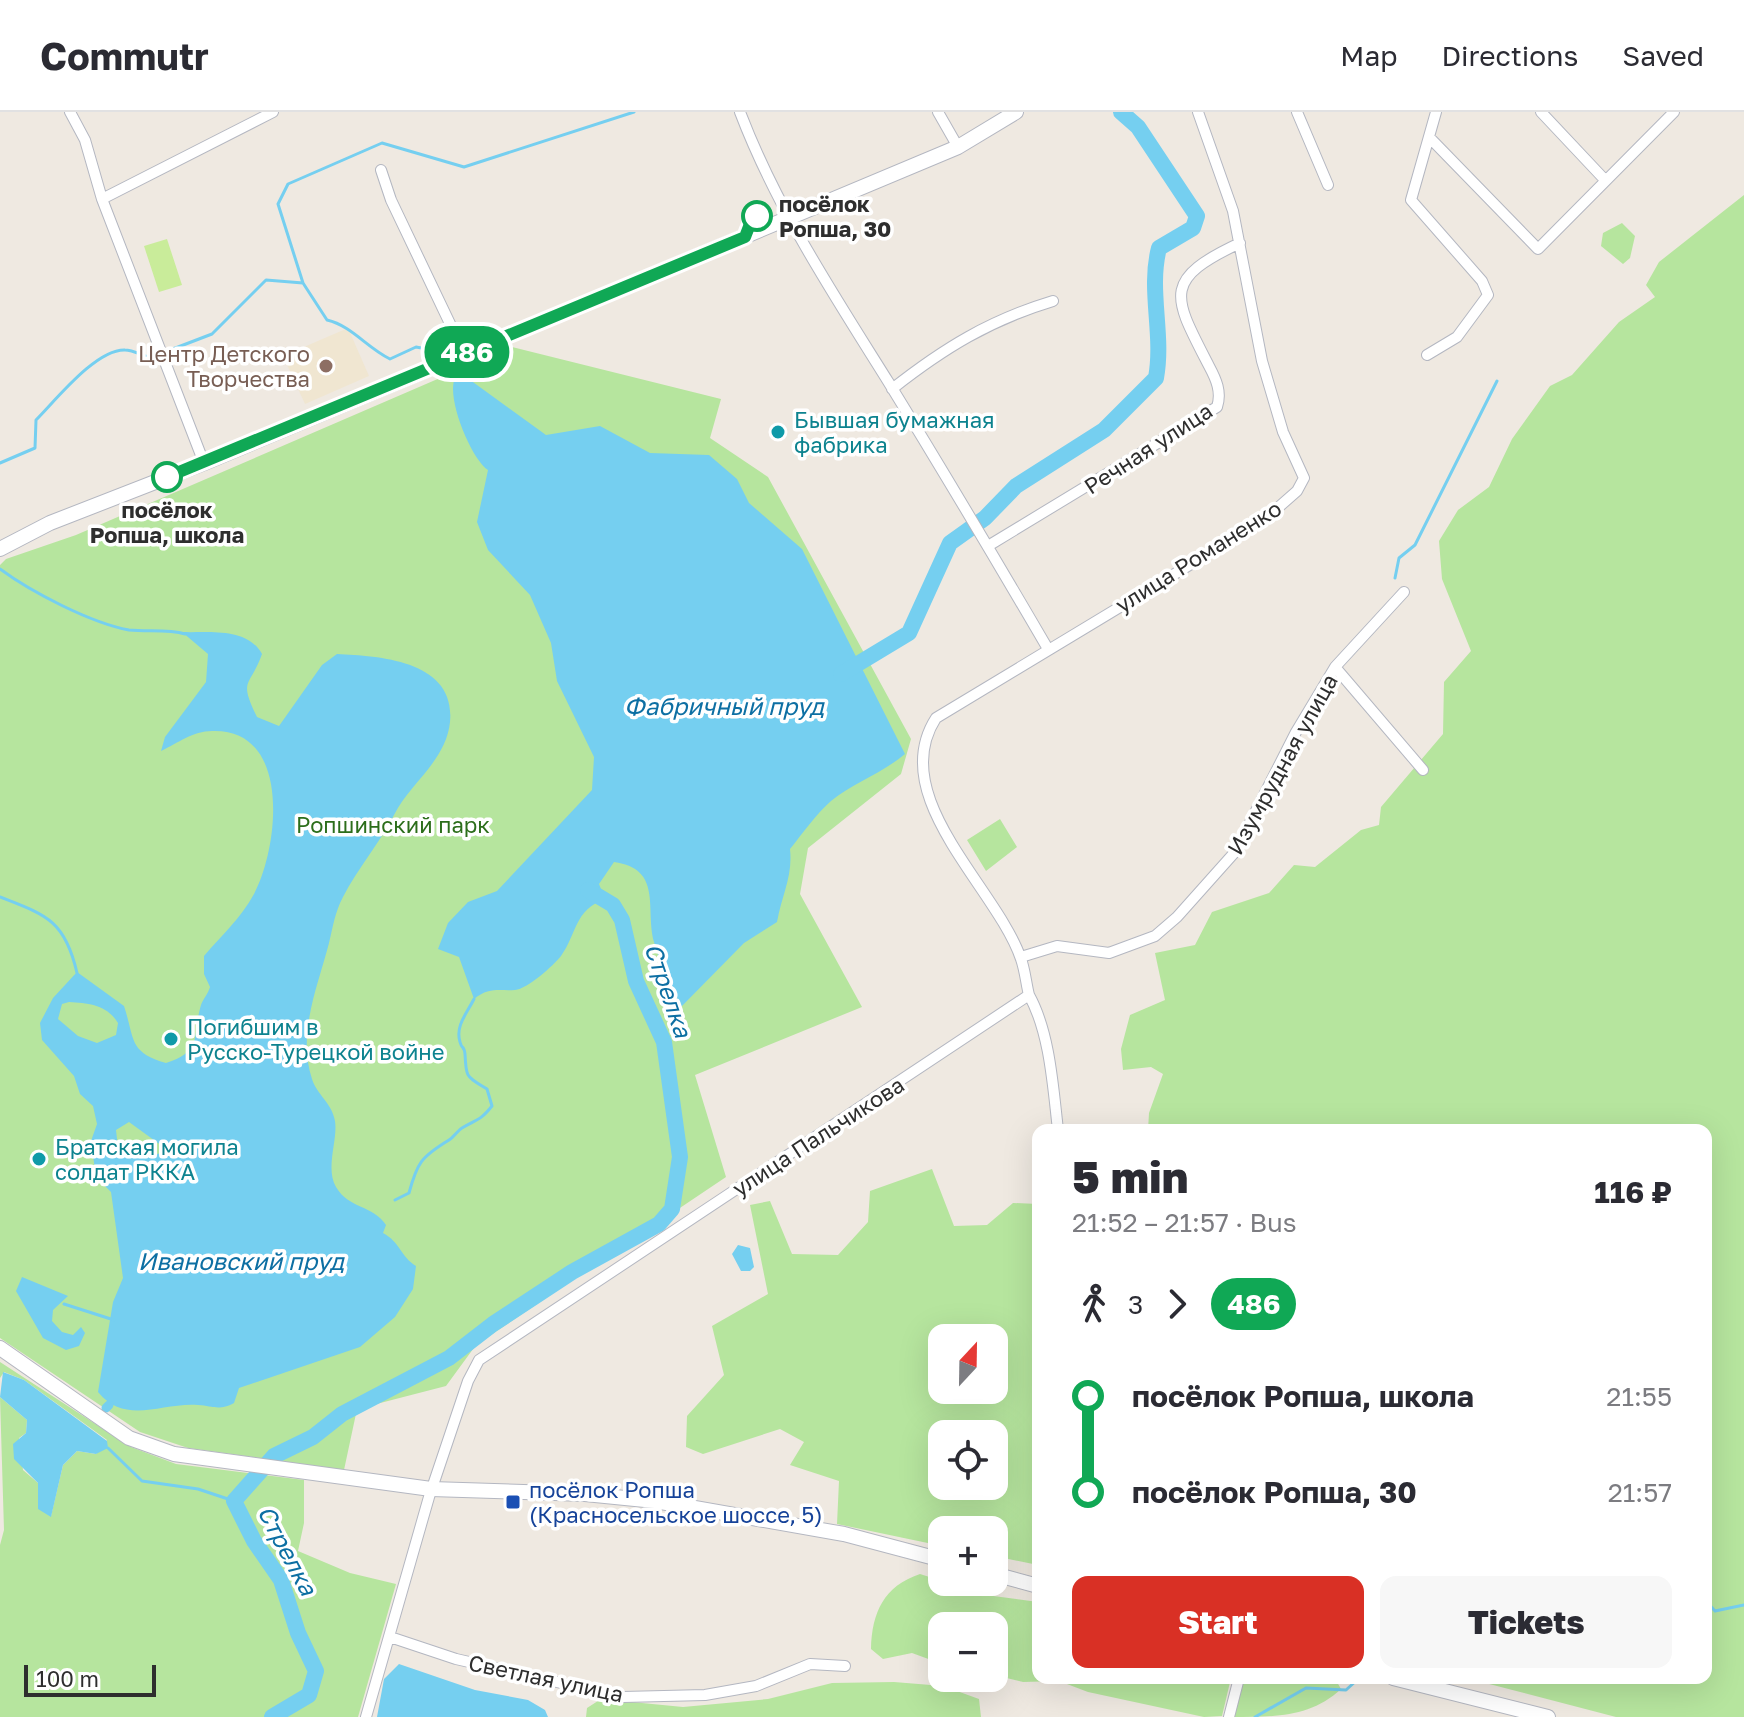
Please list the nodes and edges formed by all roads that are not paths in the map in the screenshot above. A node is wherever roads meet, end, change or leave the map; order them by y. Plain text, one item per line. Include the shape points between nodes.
1 (70, 112) edge
2 (273, 112) edge
3 (740, 112) edge
4 (938, 112) edge
5 (1016, 112) edge
6 (1198, 112) edge
7 (1297, 112) edge
8 (1436, 112) edge
9 (1541, 112) edge
10 (1674, 112) edge
11 (1429, 137) junction
12 (958, 147) junction
13 (381, 170) dead end
14 (1605, 180) junction
15 (1328, 185) dead end
16 (102, 199) junction
17 (790, 218) junction
18 (1240, 243) junction
19 (1053, 301) dead end
20 (464, 353) junction
21 (1427, 355) dead end
22 (892, 389) junction
23 (204, 463) junction
24 (986, 542) junction
25 (0, 549) edge
26 (1404, 592) dead end
27 (1048, 649) junction
28 (1335, 667) junction
29 (1423, 770) dead end
30 (1021, 957) junction
31 (1029, 995) junction
32 (1057, 1124) edge
33 (0, 1348) edge
34 (431, 1489) junction
35 (928, 1556) edge
36 (1008, 1578) edge
37 (1032, 1584) edge
38 (390, 1637) junction
39 (845, 1666) dead end
40 (1237, 1684) edge
41 (1417, 1684) edge
42 (366, 1717) edge
43 (1229, 1717) edge
44 (1548, 1717) edge

1 - 16 street via 85,140
2 - 16 street
3 - 17 street
4 - 12 street
5 - 12 main road
6 - 18 street, улица Романенко
7 - 15 street
8 - 11 street
9 - 14 street
10 - 14 street
11 - 14 street via 1538,249
11 - 21 street via 1411,200 1482,281 1488,295 1457,337
12 - 17 main road
13 - 20 street
16 - 23 street
17 - 20 main road
17 - 22 street
18 - 24 street, Речная улица via 1200,262 1180,292 1186,321 1216,381 1217,407
18 - 27 street, улица Романенко via 1262,361 1283,432 1304,478 1264,520
19 - 22 street via 1003,316 930,358
20 - 23 main road
22 - 24 street
23 - 25 main road via 50,523
24 - 27 street
26 - 28 street, Изумрудная улица
27 - 30 street, улица Романенко via 944,711 921,746 934,812
28 - 29 street
28 - 30 street, Изумрудная улица via 1235,852 1177,917 1155,936 1109,953 1057,946
30 - 31 street
31 - 32 street via 1052,1076
31 - 34 street, улица Пальчикова via 479,1360
33 - 34 main road via 129,1438 174,1454
34 - 35 main road via 655,1501 844,1534
34 - 38 street, улица Пальчикова
36 - 37 main road
38 - 39 street, Светлая улица via 456,1659 623,1697 705,1695 756,1686 810,1664
38 - 42 street, улица Пальчикова
40 - 43 street
41 - 44 main road

